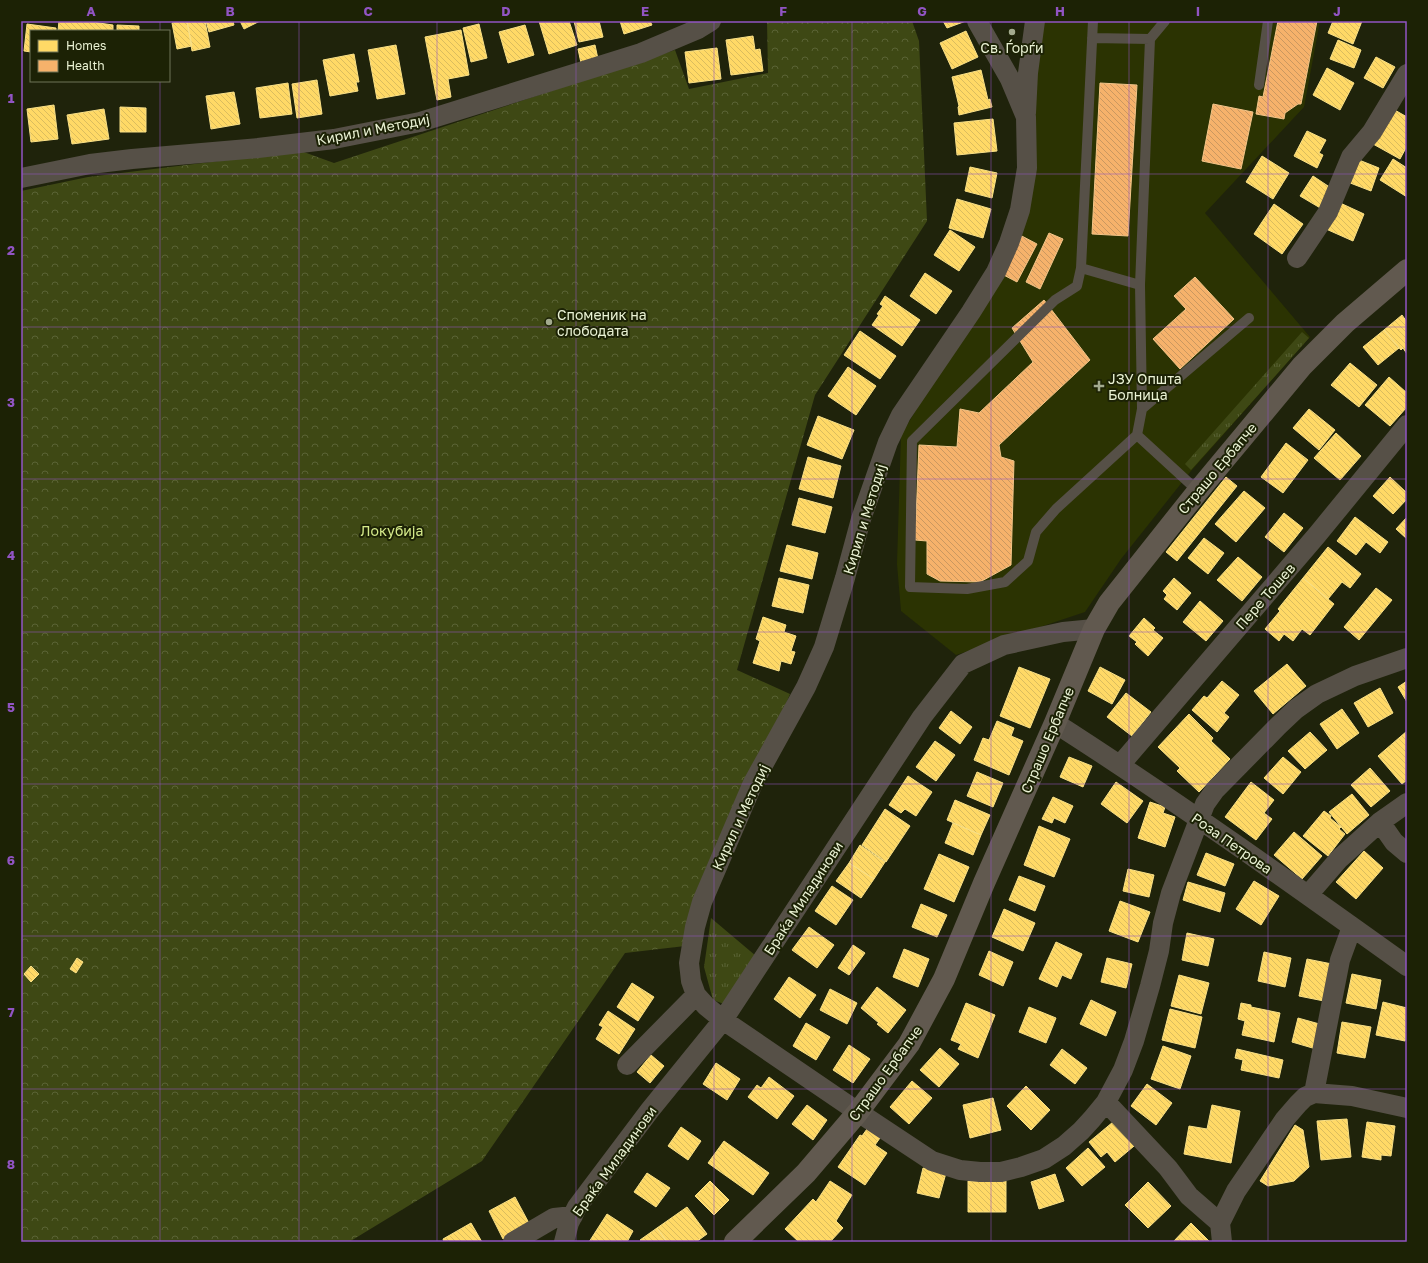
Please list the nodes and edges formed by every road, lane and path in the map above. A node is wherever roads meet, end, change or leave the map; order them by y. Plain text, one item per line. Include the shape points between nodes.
1 (711, 21) edge
2 (977, 21) edge
3 (1036, 21) edge
4 (1093, 21) edge
5 (1165, 21) edge
6 (1268, 21) edge
7 (1092, 38) junction
8 (1150, 39) junction
9 (1407, 74) edge
10 (1259, 85) dead end
11 (1026, 117) junction
12 (21, 178) edge
13 (1297, 258) dead end
14 (1081, 268) junction
15 (1407, 270) edge
16 (1140, 285) junction
17 (1249, 318) dead end
18 (1142, 409) junction
19 (1407, 425) edge
20 (1137, 435) junction
21 (1198, 491) junction
22 (1094, 629) junction
23 (1407, 658) edge
24 (1055, 723) junction
25 (1120, 765) junction
26 (1407, 803) edge
27 (1198, 820) junction
28 (1380, 822) junction
29 (1407, 853) edge
30 (1308, 895) junction
31 (1352, 927) junction
32 (1407, 966) edge
33 (696, 995) junction
34 (723, 1020) junction
35 (627, 1065) dead end
36 (1314, 1093) junction
37 (1106, 1102) junction
38 (1407, 1108) edge
39 (858, 1112) junction
40 (572, 1216) junction
41 (1221, 1233) edge
42 (513, 1242) edge
43 (564, 1242) edge
44 (735, 1242) edge

1 - 12 street, Кирил и Методиј via 641,53 420,122 334,139 90,164
2 - 11 street, Кирил и Методиј via 1010,79
3 - 11 street via 1028,73
4 - 7 lane
5 - 8 lane
6 - 10 lane
7 - 8 lane
7 - 14 lane
8 - 16 lane
9 - 13 street via 1372,132 1351,156 1328,212
11 - 33 street, Кирил и Методиј via 1027,168 1020,210 1009,243 996,272 901,415 888,442 861,518 824,647 806,687 753,783 702,902 689,963
14 - 16 lane
14 - 20 lane via 1077,286 1055,300 912,441 910,587 967,589 1005,582 1028,562 1036,532 1056,509
15 - 21 main road, Страшо Ербапче via 1345,323 1302,366
16 - 18 lane
17 - 18 lane
18 - 20 lane
19 - 25 street, Пере Тошев via 1317,535
20 - 21 lane
21 - 22 main road, Страшо Ербапче via 1109,603
22 - 24 main road, Страшо Ербапче
22 - 34 street, Браќа Миладинови via 1062,632 1004,645 963,664 918,724
23 - 27 street, Кирил и Методиј via 1355,676 1318,694 1296,709 1215,790
24 - 25 street, Роза Петрова
24 - 39 main road, Страшо Ербапче via 941,986 909,1044
25 - 27 street, Роза Петрова
26 - 28 street
27 - 30 street, Роза Петрова
27 - 37 street, Кирил и Методиј via 1171,893 1159,951 1134,1041 1123,1070
28 - 29 street via 1394,842
28 - 30 street via 1339,859
30 - 31 street, Роза Петрова
31 - 32 street, Роза Петрова
31 - 36 street via 1340,960
33 - 34 street, Кирил и Методиј
33 - 35 street
34 - 39 street, Кирил и Методиј
34 - 40 street, Браќа Миладинови via 650,1110
36 - 38 street via 1352,1096
36 - 41 street via 1305,1097 1285,1119 1236,1191
37 - 39 street, Кирил и Методиј via 1064,1146 1044,1159 1001,1172 960,1170 932,1161
37 - 41 street via 1168,1168
39 - 44 main road, Страшо Ербапче via 806,1173
40 - 42 street via 554,1218
40 - 43 street, Браќа Миладинови

